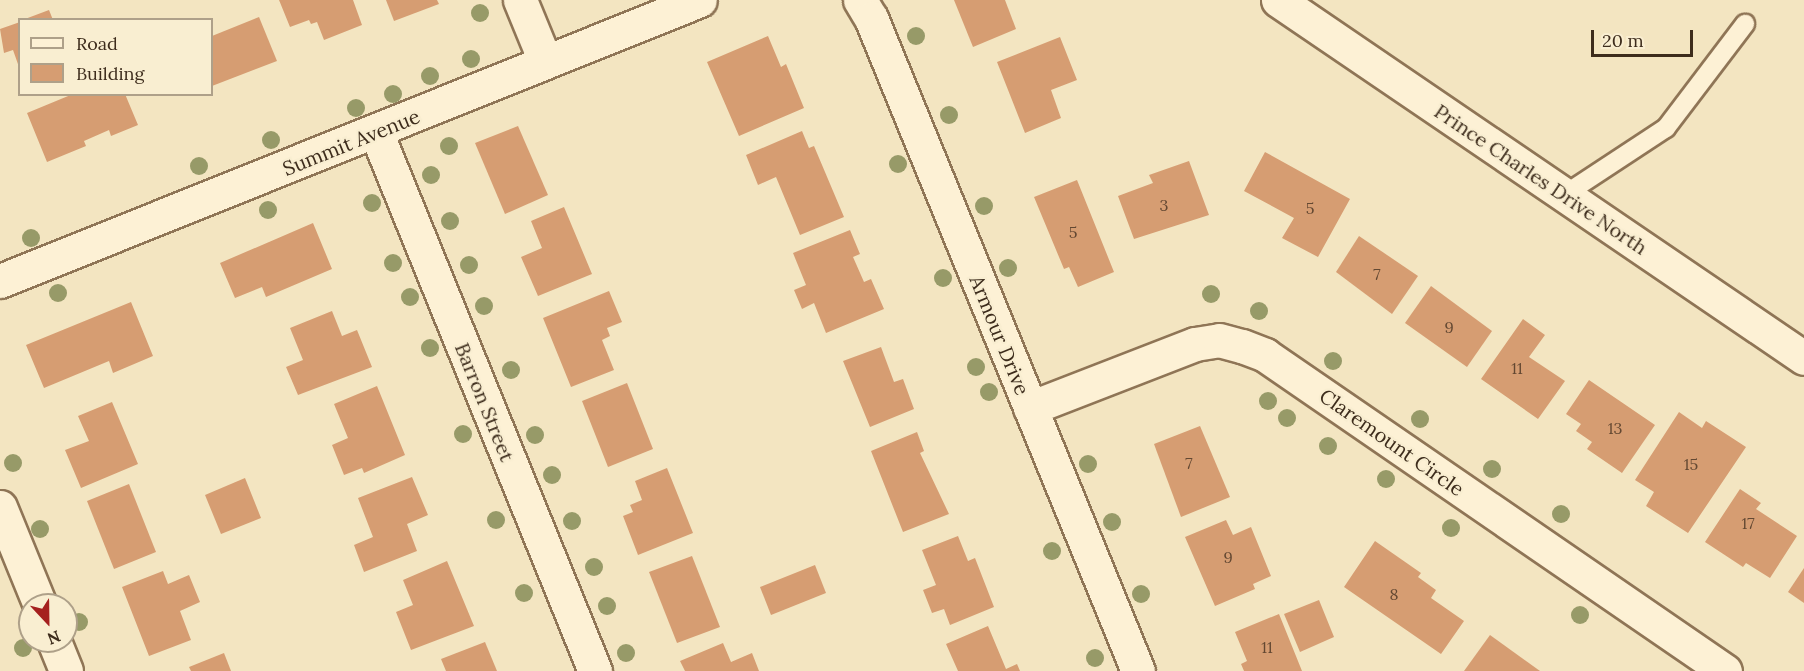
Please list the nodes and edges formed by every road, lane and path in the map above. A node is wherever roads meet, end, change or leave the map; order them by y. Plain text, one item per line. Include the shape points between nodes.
1 (520, 0) edge
2 (700, 0) edge
3 (860, 0) edge
4 (1278, 0) edge
5 (1745, 24) dead end
6 (545, 61) junction
7 (376, 132) junction
8 (1564, 195) junction
9 (0, 280) edge
10 (1804, 358) edge
11 (1030, 408) junction
12 (0, 507) edge
13 (35, 593) edge
14 (59, 653) edge
15 (66, 671) edge
16 (595, 671) edge
17 (1138, 671) edge
18 (1725, 671) edge

1 - 6 street
2 - 6 street, Summit Avenue
3 - 11 street, Armour Drive via 871,18
4 - 8 street, Prince Charles Drive North
5 - 8 lane via 1666,128
6 - 7 street, Summit Avenue
7 - 9 street, Summit Avenue
7 - 16 street, Barron Street
8 - 10 street, Prince Charles Drive North
11 - 17 street, Armour Drive
11 - 18 street, Claremount Circle via 1195,344 1219,340 1266,355
12 - 13 street
14 - 15 street

